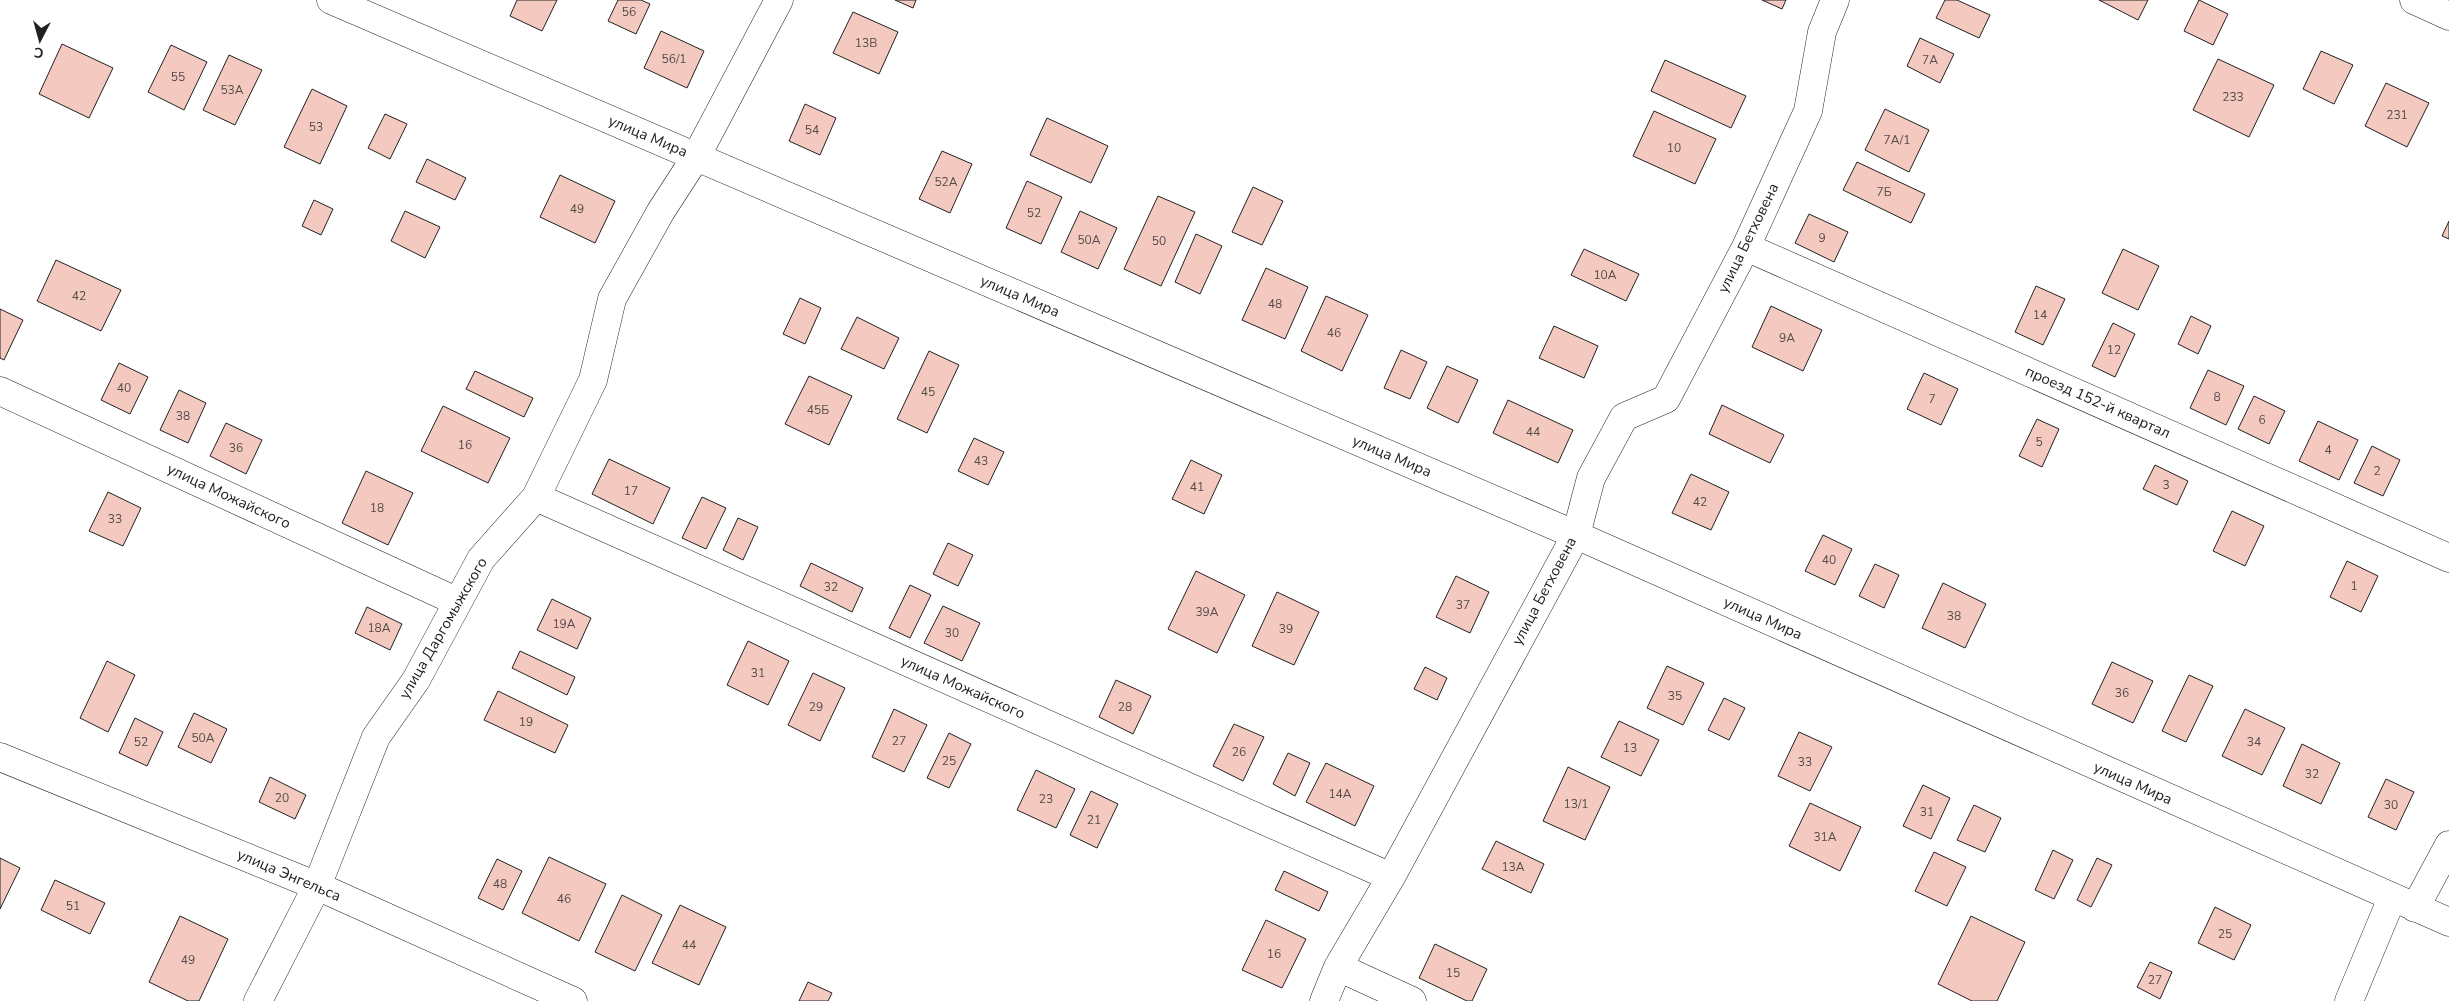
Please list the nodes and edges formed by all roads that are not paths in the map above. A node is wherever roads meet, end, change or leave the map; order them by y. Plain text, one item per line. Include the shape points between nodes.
1 (330, 0) edge
2 (779, 0) edge
3 (1835, 0) edge
4 (2414, 0) edge
5 (2449, 16) edge
6 (696, 157) junction
7 (1746, 247) junction
8 (0, 390) edge
9 (536, 496) junction
10 (1576, 535) junction
11 (2449, 558) edge
12 (458, 602) junction
13 (0, 757) edge
14 (2449, 845) edge
15 (1390, 876) junction
16 (318, 886) junction
17 (2404, 903) junction
18 (2449, 922) edge
19 (1338, 967) junction
20 (258, 1001) edge
21 (573, 1001) edge
22 (1324, 1001) edge
23 (1412, 1001) edge
24 (2349, 1001) edge

1 - 6 street, улица Мира
2 - 6 street, улица Даргомыжского
3 - 7 street, улица Бетховена via 1822,32 1808,111
4 - 5 street
6 - 9 street, улица Даргомыжского via 661,211 612,299 593,380
6 - 10 street, улица Мира
7 - 10 street, улица Бетховена via 1666,399 1624,416 1591,478
7 - 11 street, проезд 152-й квартал
8 - 12 street, улица Можайского
9 - 12 street, улица Даргомыжского via 482,559
9 - 15 street, улица Можайского
10 - 15 street, улица Бетховена
10 - 17 street, улица Мира
12 - 16 street, улица Даргомыжского via 416,680 376,737
13 - 16 street, улица Энгельса
14 - 17 street
15 - 19 street, улица Бетховена
16 - 20 street, улица Даргомыжского
16 - 21 street, улица Энгельса
17 - 18 street, улица Мира
17 - 24 street
19 - 22 street, улица Бетховена
19 - 23 street

